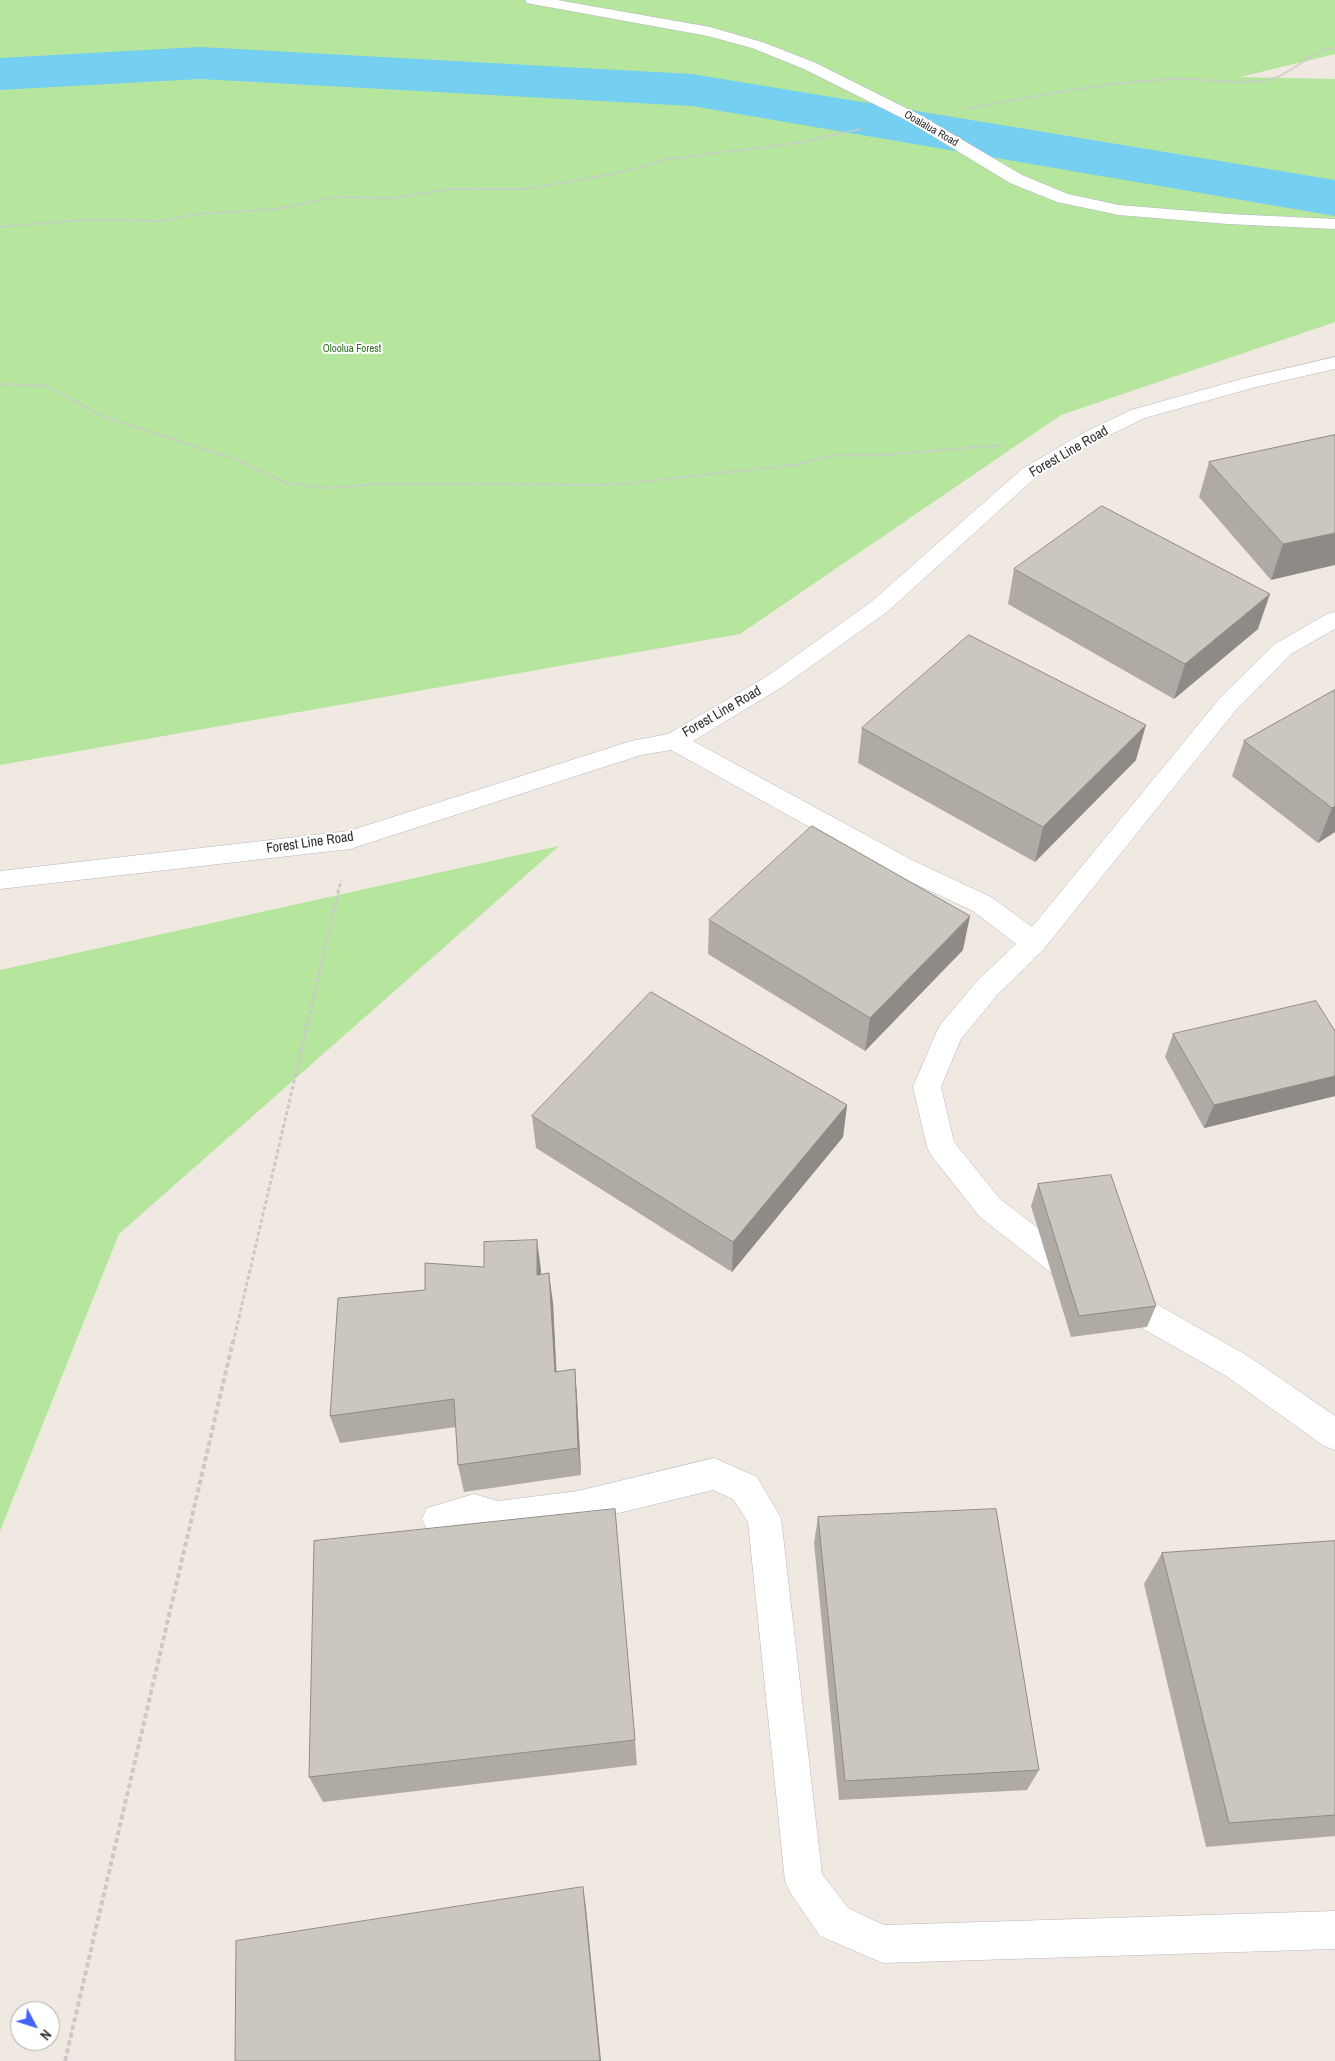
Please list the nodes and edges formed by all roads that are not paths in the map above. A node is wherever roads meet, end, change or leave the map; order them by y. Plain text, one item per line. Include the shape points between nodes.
1 (532, 0) edge
2 (1335, 224) edge
3 (1335, 364) edge
4 (1335, 619) edge
5 (674, 741) junction
6 (0, 880) edge
7 (1034, 943) junction
8 (1335, 1435) edge
9 (439, 1519) dead end
10 (1335, 1930) edge

1 - 2 street, Ooalalua Road via 710,32 757,46 810,66 914,118 1016,179 1063,198 1119,210
3 - 5 street, Forest Line Road via 1252,382 1138,414 1090,437 1029,473 879,607 774,682
4 - 7 street via 1283,649 1228,704
5 - 6 street, Forest Line Road via 639,747 350,840
5 - 7 street via 902,867 982,904
7 - 8 street via 988,987 950,1033 927,1087 941,1147 990,1208 1079,1277 1237,1366
9 - 10 street via 474,1510 498,1517 578,1507 714,1474 745,1488 764,1518 804,1881 834,1922 884,1944

